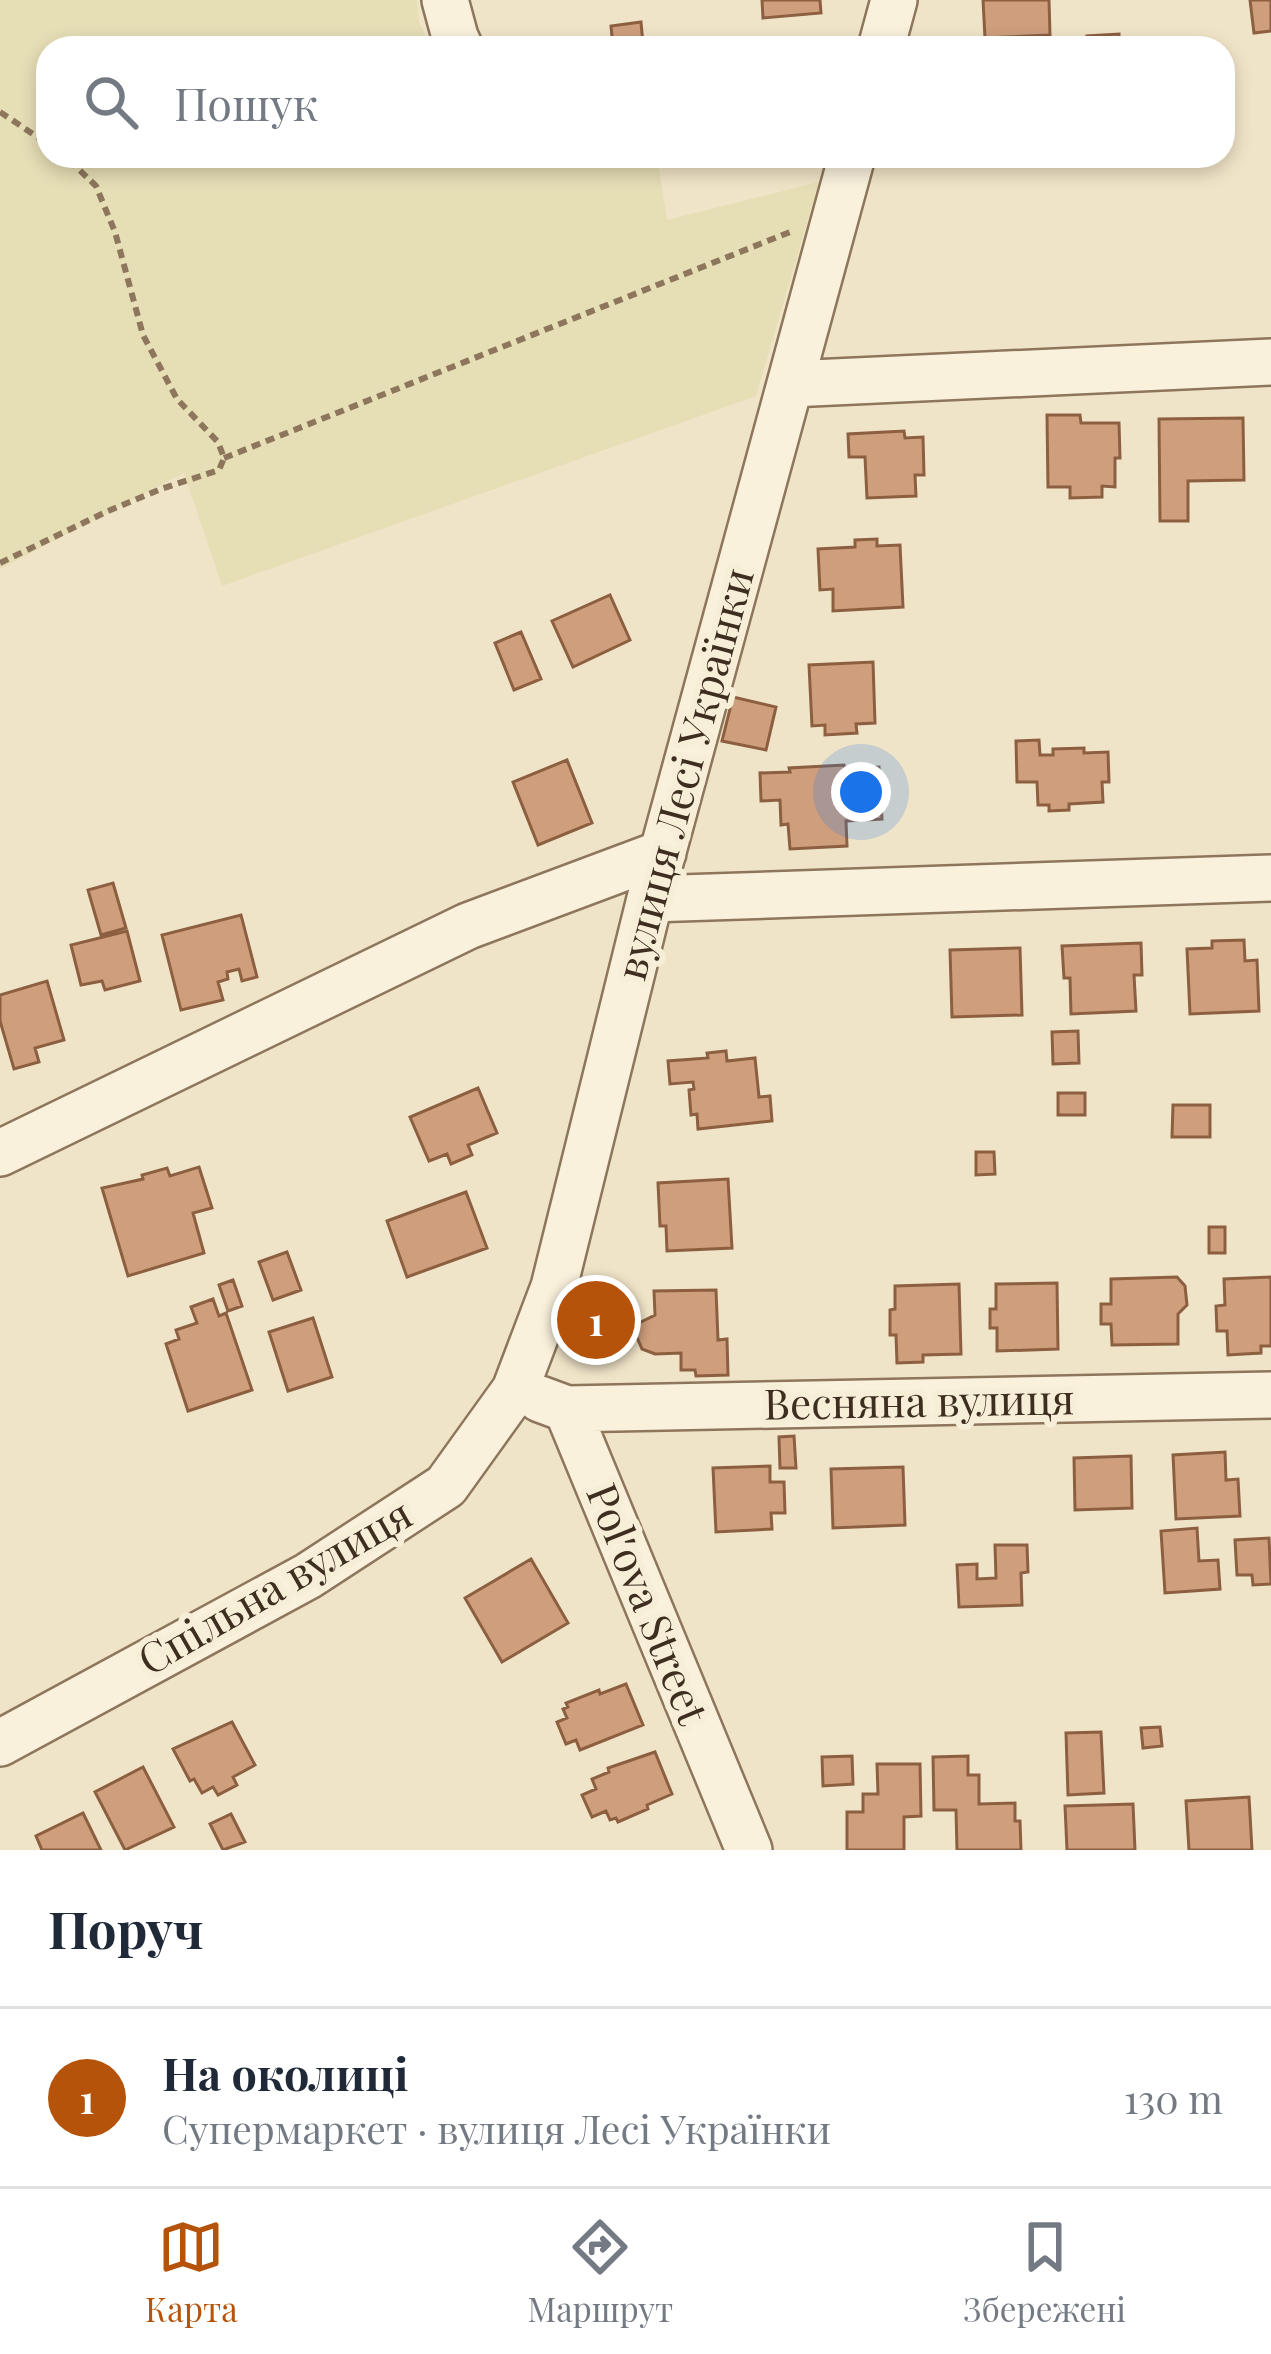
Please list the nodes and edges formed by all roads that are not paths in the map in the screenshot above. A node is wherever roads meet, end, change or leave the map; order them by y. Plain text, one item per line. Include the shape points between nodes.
1 (445, 0) edge
2 (894, 0) edge
3 (454, 36) edge
4 (884, 36) edge
5 (849, 168) edge
6 (1271, 362) edge
7 (790, 384) junction
8 (663, 854) junction
9 (1271, 878) edge
10 (650, 899) junction
11 (0, 1153) edge
12 (515, 1390) junction
13 (1271, 1395) edge
14 (567, 1409) junction
15 (0, 1743) edge
16 (748, 1850) edge

1 - 3 street
2 - 4 street
5 - 7 street, вулиця Лесі Українки
6 - 7 street
7 - 8 street, вулиця Лесі Українки
8 - 10 street, вулиця Лесі Українки
8 - 11 street via 468,926
9 - 10 street
10 - 12 street, вулиця Лесі Українки via 554,1287
12 - 14 street
12 - 15 street, Спільна вулиця via 446,1486 308,1576
13 - 14 street, Весняна вулиця
14 - 16 street, Polʹova Street

